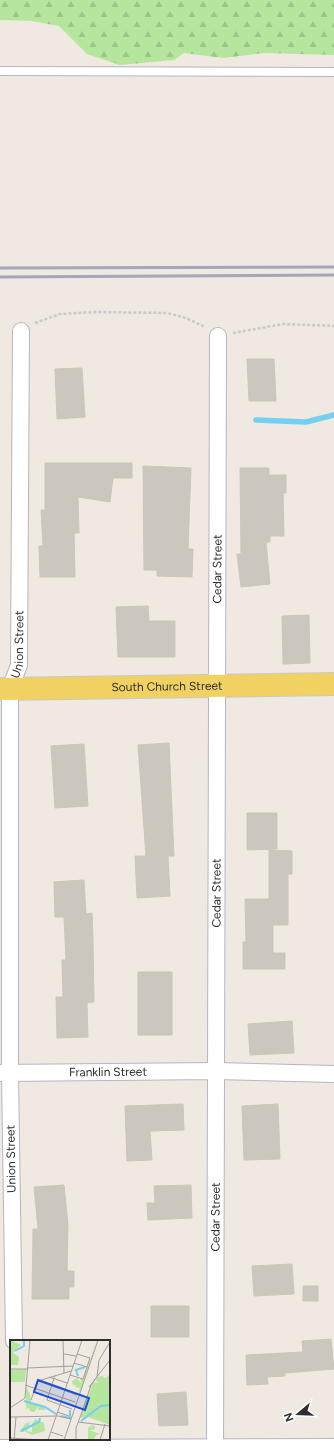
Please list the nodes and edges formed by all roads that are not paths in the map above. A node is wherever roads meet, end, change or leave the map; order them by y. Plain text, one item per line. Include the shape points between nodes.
1 (0, 71) edge
2 (334, 72) edge
3 (21, 331) road end
4 (218, 336) road end
5 (334, 684) edge
6 (216, 685) junction
7 (5, 689) edge
8 (217, 1072) junction
9 (5, 1073) edge
10 (334, 1074) edge
11 (14, 1340) edge
12 (10, 1445) edge
13 (334, 1447) edge
14 (215, 1449) edge

1 - 2 lane
3 - 7 street, Union Street via 19,665
4 - 6 street, Cedar Street
5 - 6 main road, South Church Street
6 - 7 main road, South Church Street
6 - 8 street, Cedar Street
7 - 9 street, Union Street
8 - 9 street, Franklin Street
8 - 10 street, Franklin Street
8 - 14 street, Cedar Street
9 - 11 street, Union Street
12 - 14 street
13 - 14 street

